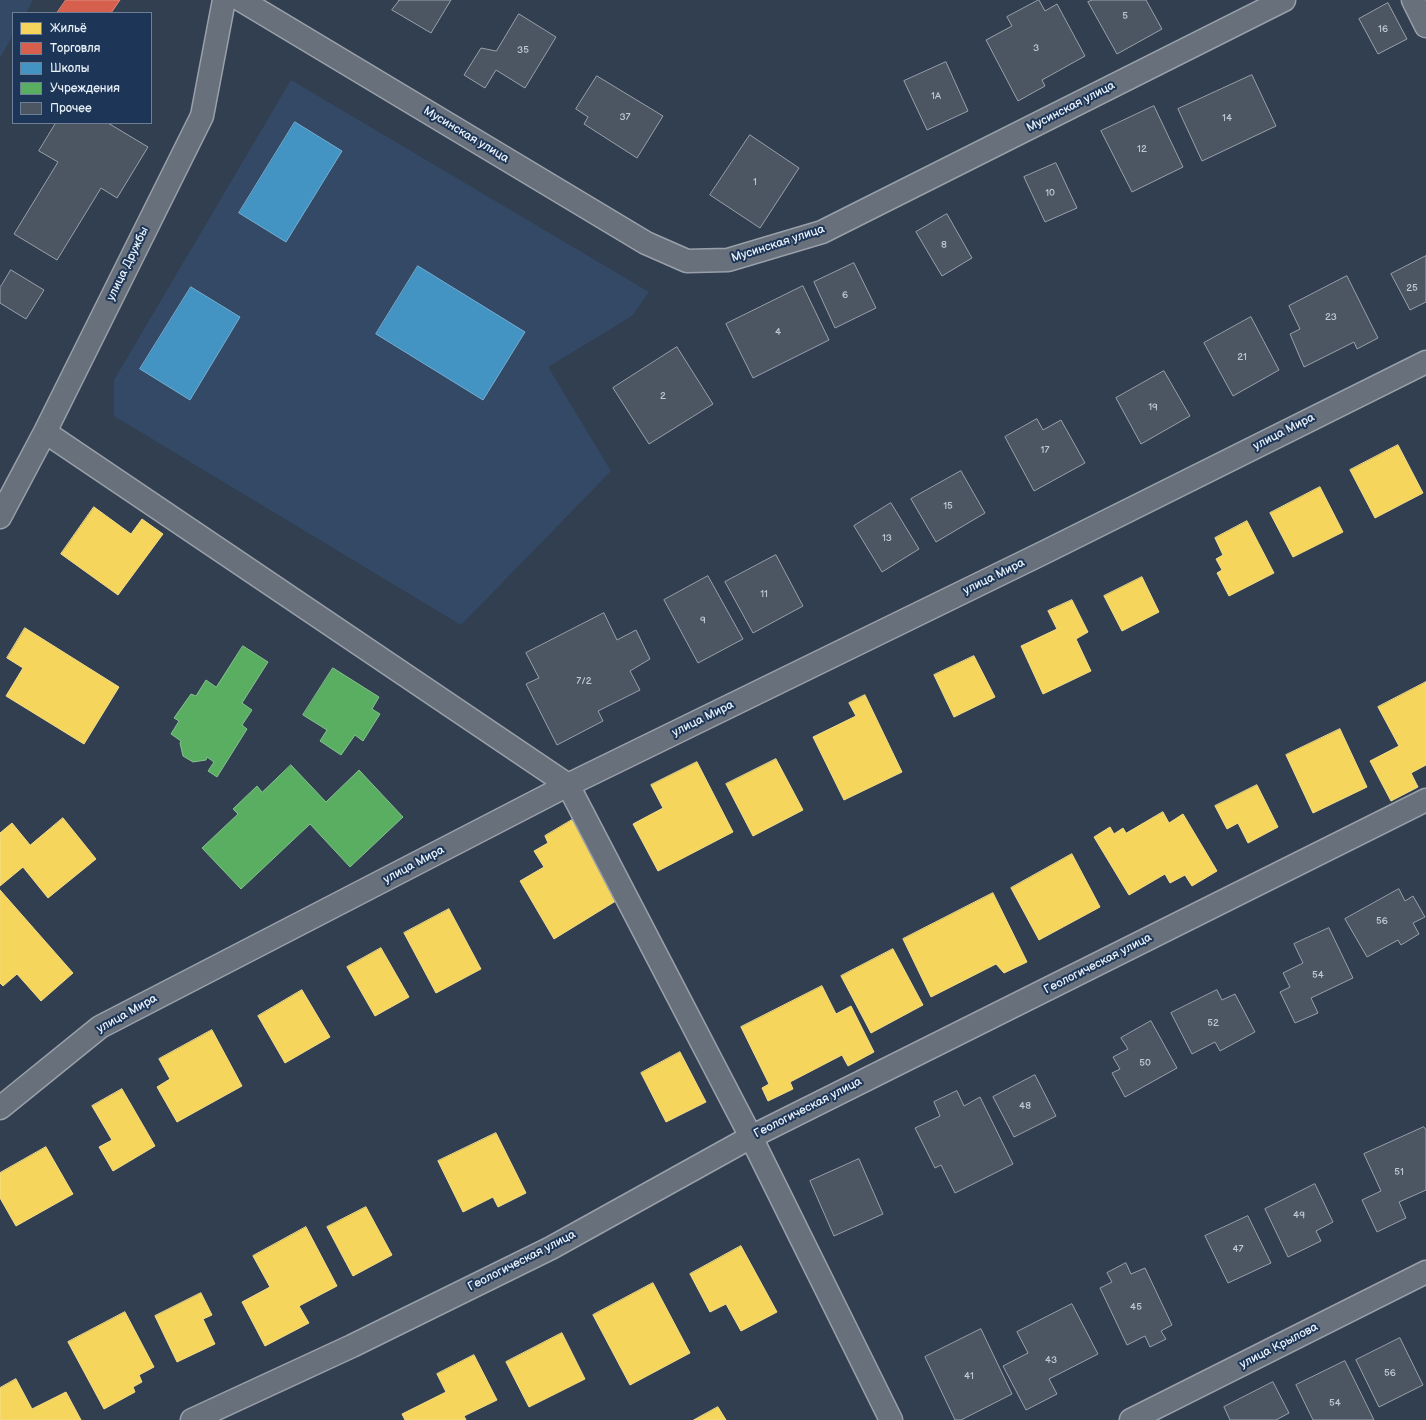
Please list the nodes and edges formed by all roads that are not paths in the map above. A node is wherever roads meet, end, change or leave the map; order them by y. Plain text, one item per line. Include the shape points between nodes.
1 (224, 0) edge
2 (241, 0) edge
3 (1284, 0) edge
4 (1412, 0) edge
5 (1426, 26) edge
6 (1426, 362) edge
7 (45, 432) junction
8 (0, 517) edge
9 (568, 785) junction
10 (1426, 800) edge
11 (0, 1108) edge
12 (751, 1137) junction
13 (1426, 1272) edge
14 (192, 1420) edge
15 (891, 1420) edge
16 (1131, 1420) edge

1 - 7 street, улица Дружбы via 202,116
2 - 3 street, Мусинская улица via 646,243 687,261 728,260 822,232
4 - 5 street
6 - 9 street, улица Мира
7 - 8 street, улица Дружбы
7 - 9 street
9 - 11 street, улица Мира via 100,1027
9 - 12 street
10 - 12 street, Геологическая улица
12 - 14 street, Геологическая улица via 551,1248 352,1346
12 - 15 street
13 - 16 street, улица Крылова

